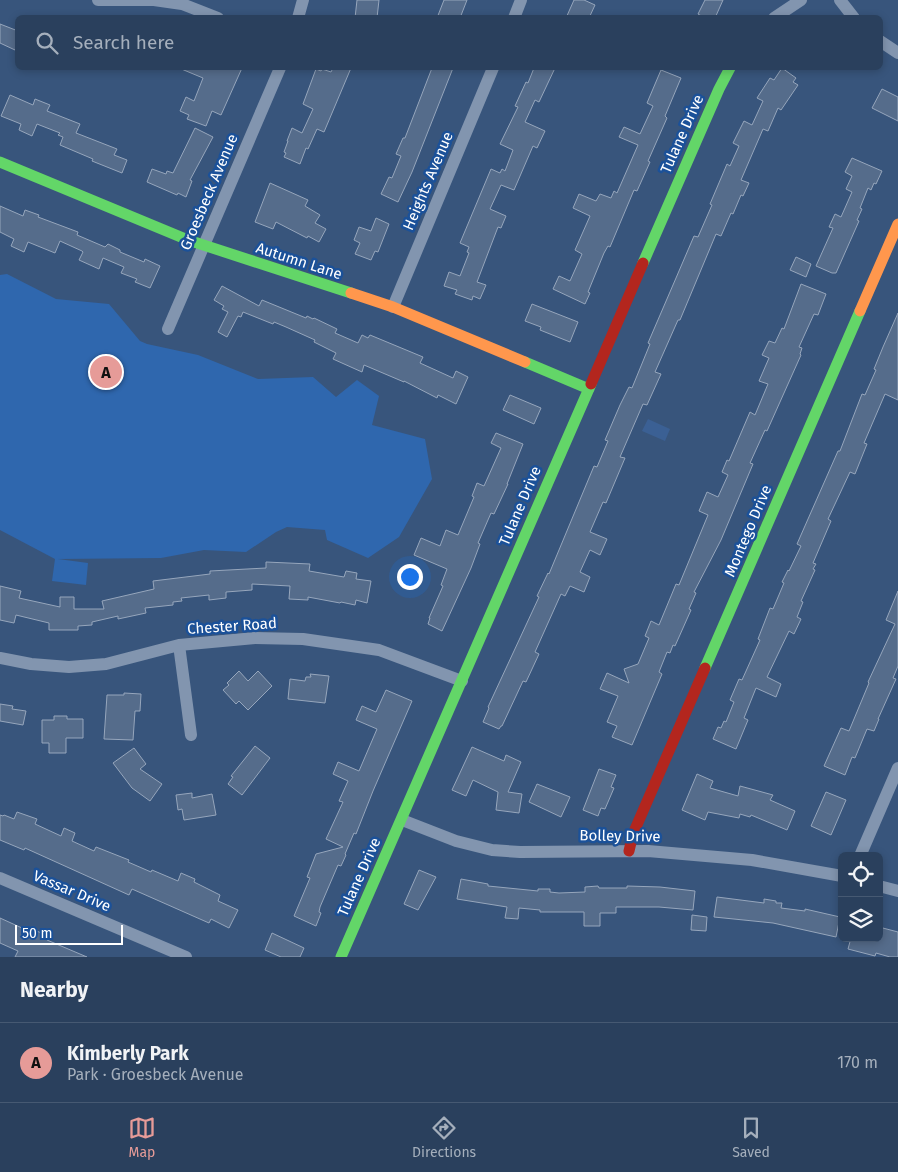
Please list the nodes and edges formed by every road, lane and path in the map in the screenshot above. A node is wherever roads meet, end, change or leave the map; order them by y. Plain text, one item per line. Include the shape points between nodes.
1 (98, 0) edge
2 (303, 0) edge
3 (521, 0) edge
4 (801, 0) edge
5 (840, 0) edge
6 (210, 15) edge
7 (299, 15) edge
8 (515, 15) edge
9 (778, 15) edge
10 (852, 15) edge
11 (883, 43) edge
12 (898, 53) edge
13 (279, 70) edge
14 (492, 70) edge
15 (729, 70) edge
16 (0, 162) edge
17 (898, 224) edge
18 (204, 246) junction
19 (393, 307) junction
20 (168, 330) dead end
21 (589, 389) junction
22 (179, 645) junction
23 (0, 658) edge
24 (462, 681) junction
25 (191, 735) dead end
26 (898, 768) edge
27 (402, 820) junction
28 (630, 851) junction
29 (862, 852) edge
30 (838, 875) edge
31 (0, 878) edge
32 (883, 887) edge
33 (898, 891) edge
34 (186, 957) edge
35 (341, 957) edge

1 - 6 street via 154,0 182,4
2 - 7 street
3 - 8 street
4 - 9 street
5 - 10 street
11 - 12 street
13 - 18 street, Groesbeck Avenue
14 - 19 street, Heights Avenue
15 - 21 street, Tulane Drive
16 - 18 street, Autumn Lane
17 - 28 street, Montego Drive via 633,834
18 - 19 street, Autumn Lane
18 - 20 street, Groesbeck Avenue
19 - 21 street, Autumn Lane
21 - 24 street, Tulane Drive
22 - 23 street, Chester Road via 106,664 69,667
22 - 24 street, Chester Road via 255,638 303,639 379,650
22 - 25 street
24 - 27 street, Tulane Drive
26 - 29 street
27 - 28 street, Bolley Drive via 492,850
27 - 35 street, Tulane Drive
28 - 30 street, Bolley Drive via 752,860
31 - 34 street, Vassar Drive
32 - 33 street

